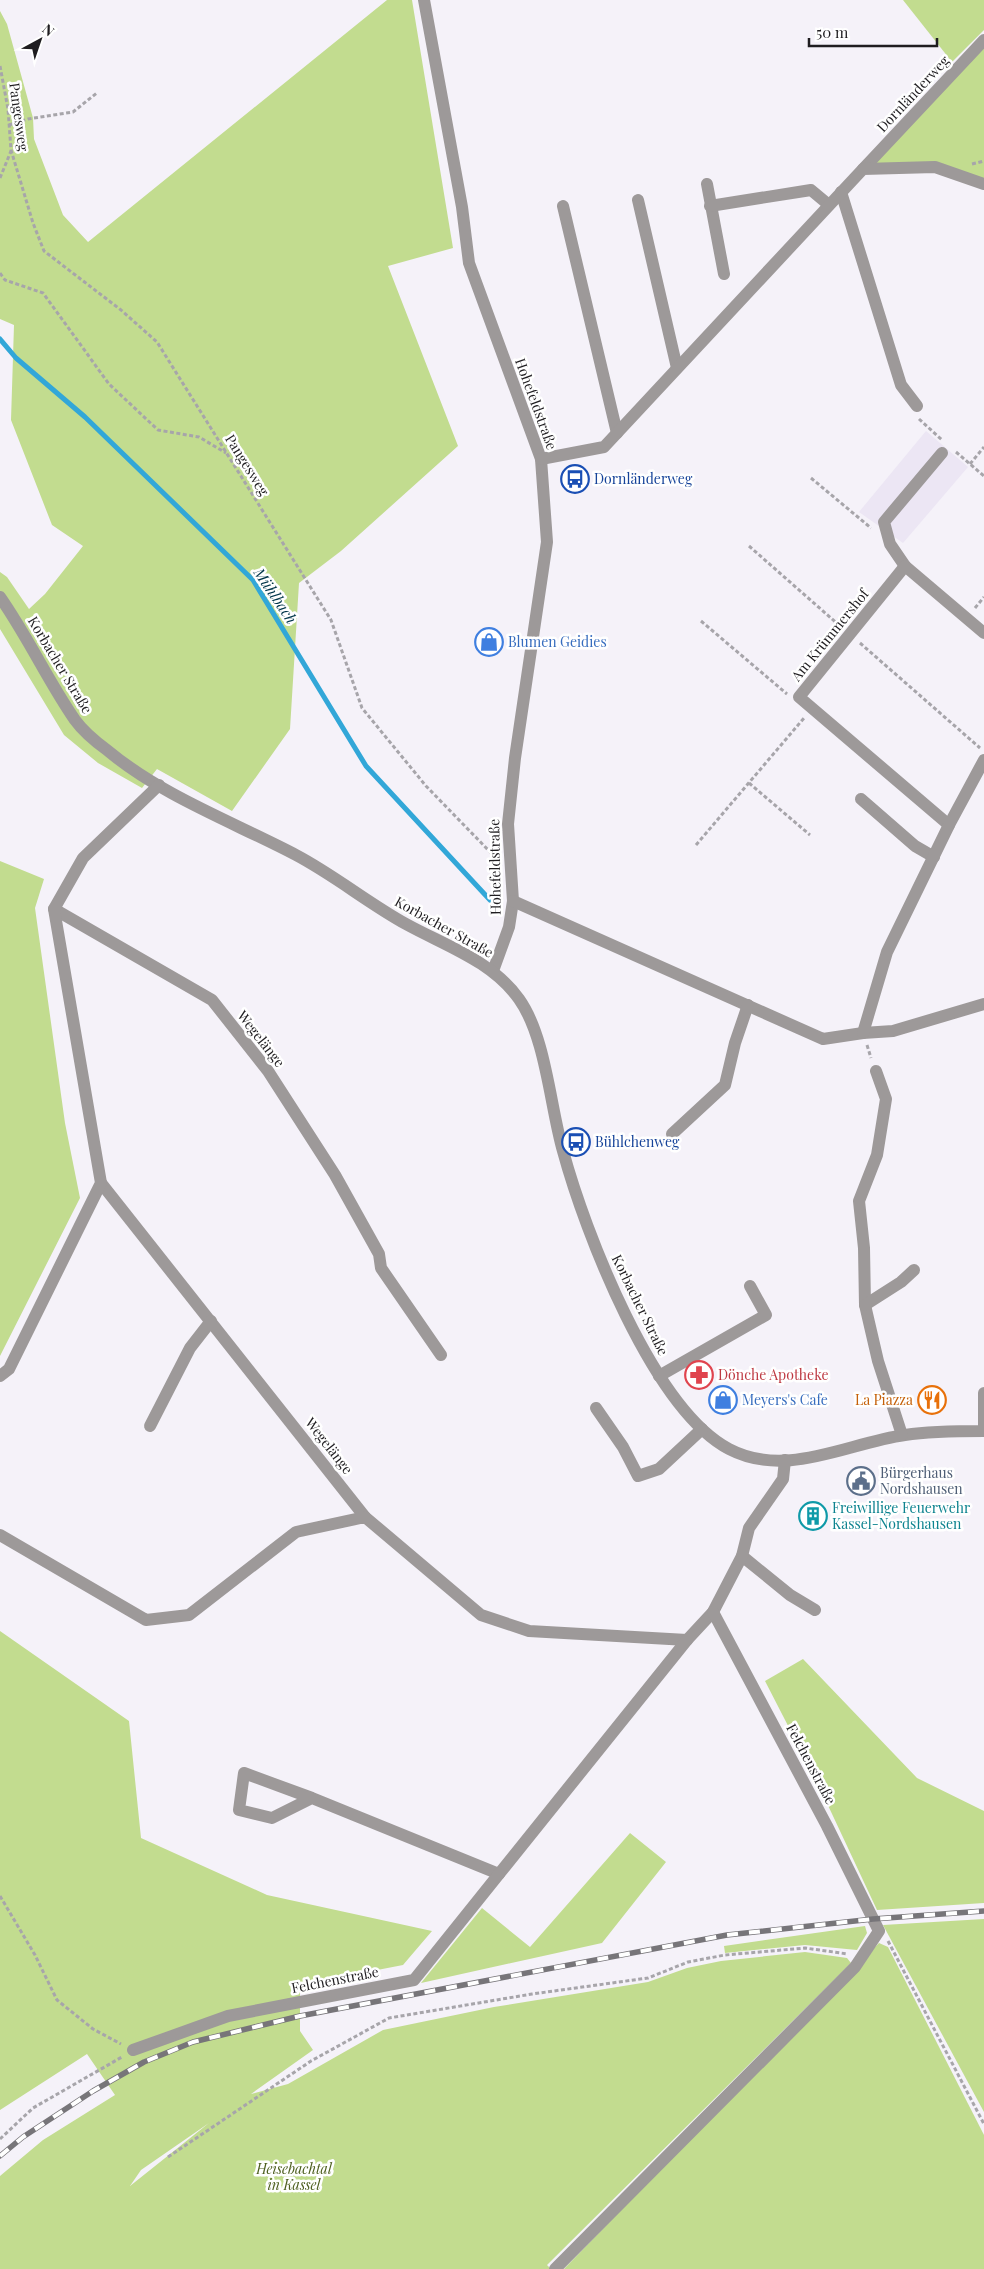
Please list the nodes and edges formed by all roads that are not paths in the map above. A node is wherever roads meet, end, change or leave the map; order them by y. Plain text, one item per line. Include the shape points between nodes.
1 (424, 0) edge
2 (984, 40) edge
3 (863, 169) junction
4 (707, 184) dead end
5 (984, 184) edge
6 (841, 192) junction
7 (638, 200) dead end
8 (829, 205) junction
9 (563, 206) dead end
10 (710, 206) junction
11 (724, 274) dead end
12 (677, 368) junction
13 (917, 406) dead end
14 (617, 433) junction
15 (942, 453) dead end
16 (541, 459) junction
17 (905, 566) junction
18 (0, 597) edge
19 (984, 634) edge
20 (984, 760) edge
21 (159, 785) junction
22 (861, 799) dead end
23 (949, 825) junction
24 (934, 857) junction
25 (513, 901) junction
26 (54, 909) junction
27 (493, 971) junction
28 (984, 1004) edge
29 (748, 1006) junction
30 (862, 1033) junction
31 (876, 1071) road end
32 (672, 1134) dead end
33 (101, 1183) junction
34 (914, 1270) dead end
35 (750, 1286) dead end
36 (865, 1305) junction
37 (211, 1321) junction
38 (442, 1355) dead end
39 (0, 1376) edge
40 (659, 1376) junction
41 (984, 1393) edge
42 (596, 1408) dead end
43 (150, 1426) dead end
44 (702, 1429) junction
45 (984, 1431) edge
46 (902, 1435) junction
47 (786, 1460) junction
48 (365, 1517) junction
49 (0, 1535) edge
50 (742, 1556) junction
51 (815, 1610) dead end
52 (714, 1612) junction
53 (687, 1640) junction
54 (312, 1798) junction
55 (500, 1874) junction
56 (133, 2050) road end
57 (555, 2269) edge

1 - 16 street, Hohefeldstraße via 462,207 469,263
2 - 3 street, Dornländerweg
3 - 5 street via 935,167
3 - 6 street, Dornländerweg
4 - 10 street
6 - 8 street, Dornländerweg
6 - 13 street via 902,385
7 - 12 street
8 - 10 street via 812,190
8 - 12 street, Dornländerweg
9 - 14 street
10 - 11 street
12 - 14 street, Dornländerweg
14 - 16 street, Dornländerweg via 604,447
15 - 17 street via 884,522 890,544
16 - 25 street, Hohefeldstraße via 547,542 508,824
17 - 19 street
17 - 23 street, Am Krümmershof via 799,697
18 - 21 street, Korbacher Straße via 77,724 109,752
20 - 23 street
21 - 26 street via 83,858
21 - 27 street, Korbacher Straße via 298,856 387,913
22 - 24 street via 915,846
23 - 24 street
24 - 30 street via 887,952
25 - 27 street, Hohefeldstraße via 510,927
25 - 29 street
26 - 33 street, Wegelänge
26 - 38 street, Wegelänge via 212,1000 268,1071 335,1175 379,1254 381,1268
27 - 40 street, Korbacher Straße via 522,1004 536,1036 563,1152 606,1274
28 - 30 street via 893,1031
29 - 30 street via 823,1038
29 - 32 street via 725,1085
31 - 36 street via 886,1099 877,1155 859,1201
33 - 37 street, Wegelänge
33 - 39 street via 9,1369
34 - 36 street
35 - 40 street via 766,1315
36 - 46 street via 878,1361
37 - 43 street via 190,1348
37 - 48 street, Wegelänge
40 - 44 street, Korbacher Straße via 684,1411
41 - 45 street, Korbacher Straße
42 - 44 street via 638,1476 659,1469
44 - 47 street, Korbacher Straße via 731,1450 758,1458
45 - 46 street, Korbacher Straße
46 - 47 street, Korbacher Straße via 814,1458
47 - 50 street, Felchenstraße via 783,1479 749,1528
48 - 49 street via 296,1532 189,1615 146,1620
48 - 53 street, Wegelänge via 480,1614 529,1631
50 - 51 street
50 - 52 street, Felchenstraße
52 - 53 street, Felchenstraße
52 - 57 street, Felchenstraße via 879,1931 863,1957
53 - 55 street, Felchenstraße
54 - 54 street via 244,1773 239,1810 272,1818
54 - 55 street
55 - 56 street, Felchenstraße via 414,1980 228,2016

